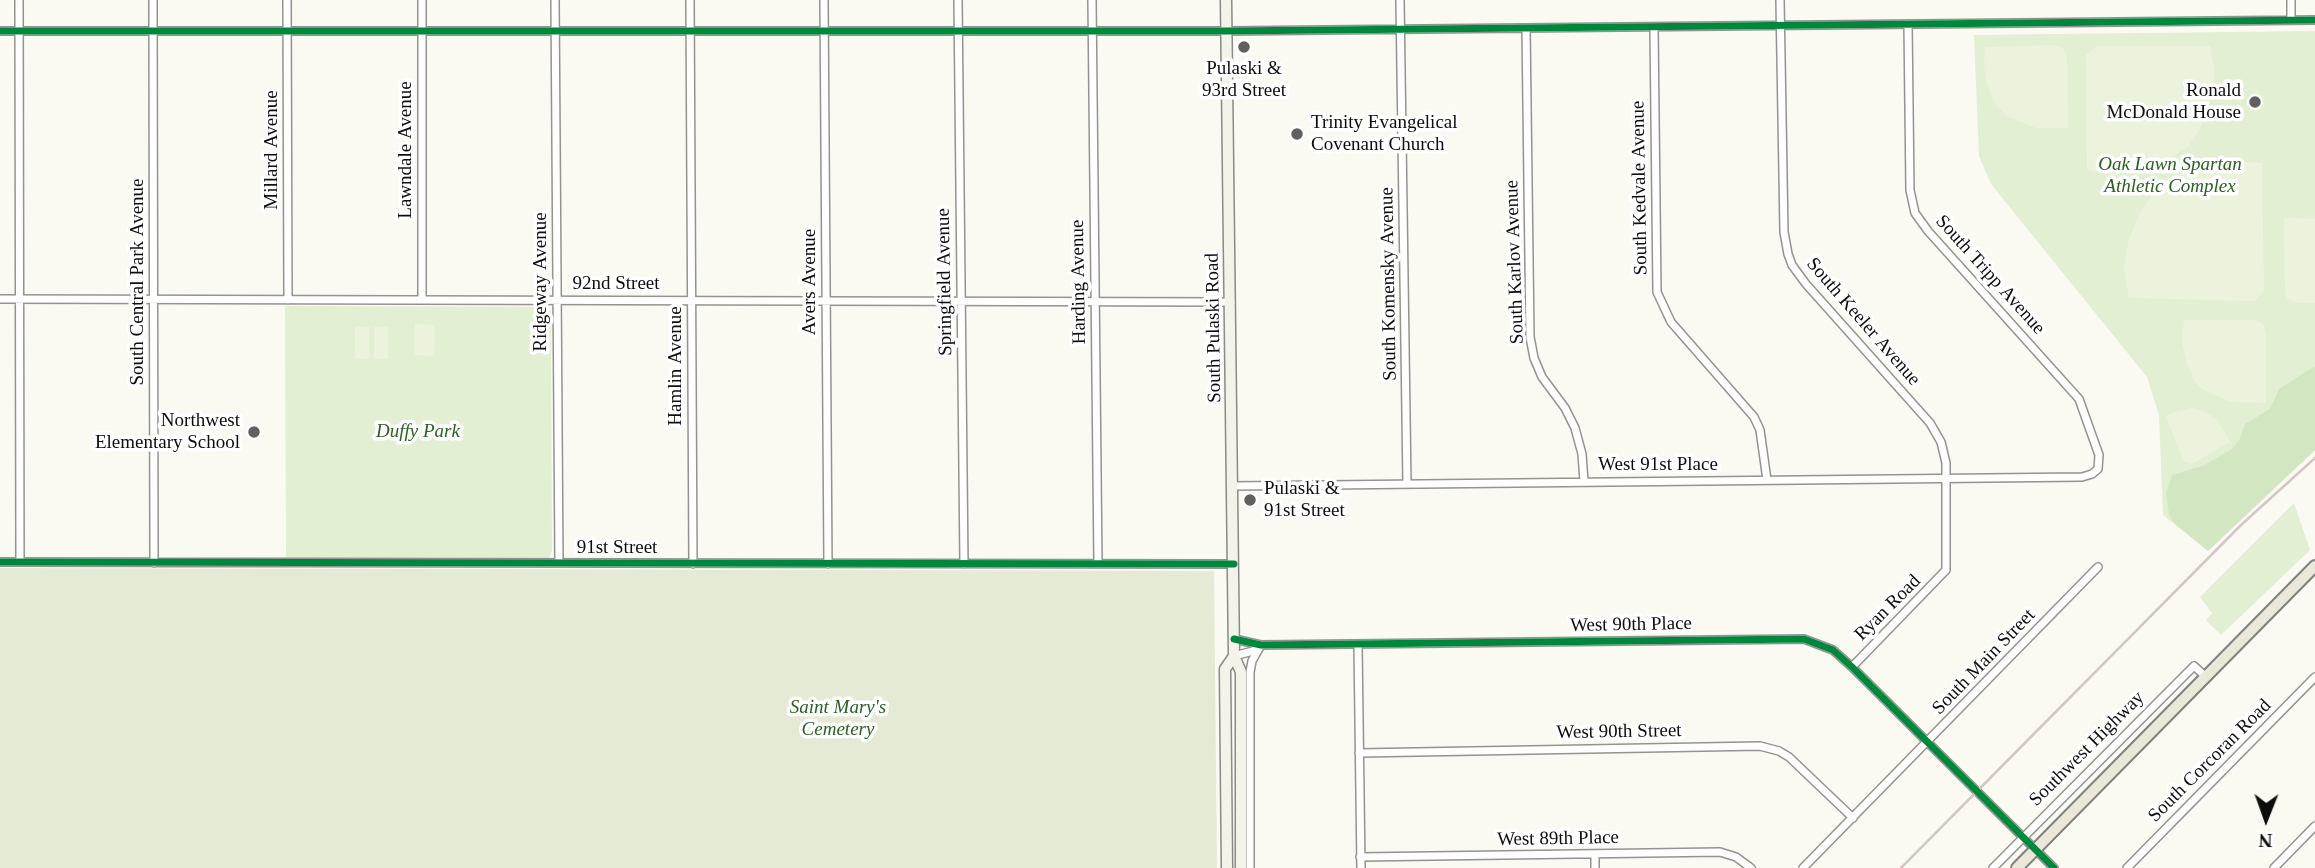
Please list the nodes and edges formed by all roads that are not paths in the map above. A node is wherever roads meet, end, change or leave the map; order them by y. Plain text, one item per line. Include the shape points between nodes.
1 (19, 0) edge
2 (153, 0) edge
3 (286, 0) edge
4 (422, 0) edge
5 (555, 0) edge
6 (691, 0) edge
7 (824, 0) edge
8 (958, 0) edge
9 (1092, 0) edge
10 (1226, 0) edge
11 (1400, 0) edge
12 (1780, 0) edge
13 (2291, 0) edge
14 (2291, 20) junction
15 (2315, 20) edge
16 (1908, 24) junction
17 (1781, 26) junction
18 (1654, 27) junction
19 (1526, 28) junction
20 (1401, 30) junction
21 (0, 31) edge
22 (19, 31) junction
23 (153, 31) junction
24 (287, 31) junction
25 (422, 31) junction
26 (555, 31) junction
27 (691, 31) junction
28 (824, 31) junction
29 (958, 31) junction
30 (1092, 31) junction
31 (1226, 31) junction
32 (0, 299) edge
33 (19, 299) junction
34 (154, 299) junction
35 (288, 300) junction
36 (422, 300) junction
37 (557, 300) junction
38 (692, 300) junction
39 (826, 301) junction
40 (961, 301) junction
41 (1095, 301) junction
42 (1231, 302) junction
43 (2082, 477) joint
44 (1945, 478) junction
45 (1767, 480) junction
46 (1584, 481) junction
47 (1408, 484) junction
48 (1233, 486) junction
49 (0, 562) edge
50 (20, 562) junction
51 (559, 563) junction
52 (154, 564) junction
53 (693, 564) junction
54 (828, 564) junction
55 (964, 564) junction
56 (1098, 564) junction
57 (1234, 564) junction
58 (2315, 566) edge
59 (2098, 567) dead end
60 (1946, 570) joint
61 (1234, 639) junction
62 (1261, 645) junction
63 (1358, 645) junction
64 (1234, 656) junction
65 (1852, 667) junction
66 (2206, 677) junction
67 (2315, 677) edge
68 (1928, 742) junction
69 (1359, 753) junction
70 (1853, 818) junction
71 (2315, 826) edge
72 (2023, 838) junction
73 (2035, 849) junction
74 (1595, 854) junction
75 (1360, 858) junction
76 (1227, 868) edge
77 (1241, 868) edge
78 (1250, 868) edge
79 (1361, 868) edge
80 (1595, 868) edge
81 (1751, 868) edge
82 (1804, 868) edge
83 (1993, 868) edge
84 (2017, 868) edge
85 (2054, 868) edge
86 (2127, 868) edge
87 (2274, 868) edge

1 - 22 street
2 - 23 street, South Central Park Avenue
3 - 24 street, Millard Avenue
4 - 25 street, Lawndale Avenue
5 - 26 street, Ridgeway Avenue
6 - 27 street, Hamlin Avenue
7 - 28 street, Avers Avenue
8 - 29 street, Springfield Avenue
9 - 30 street, Harding Avenue
10 - 31 main road, South Pulaski Road
11 - 20 street, South Komensky Avenue
12 - 17 street, South Keeler Avenue
13 - 14 street
14 - 15 street
14 - 16 street
16 - 17 street
16 - 43 street, South Tripp Avenue via 1910,190 1915,213 2079,399 2099,455 2098,469
17 - 18 street
17 - 44 street, South Keeler Avenue via 1788,254 1806,284 1930,423 1944,452
18 - 19 street
18 - 45 street, South Kedvale Avenue via 1657,292 1671,322 1754,417
19 - 20 street
19 - 46 street, South Karlov Avenue via 1530,337 1542,377 1575,428
20 - 31 street
20 - 47 street, South Komensky Avenue
21 - 22 street
22 - 23 street
22 - 33 street
23 - 24 street
23 - 34 street, South Central Park Avenue
24 - 25 street
24 - 35 street, Millard Avenue
25 - 26 street
25 - 36 street, Lawndale Avenue
26 - 27 street
26 - 37 street, Ridgeway Avenue
27 - 28 street
27 - 38 street, Hamlin Avenue
28 - 29 street
28 - 39 street, Avers Avenue
29 - 30 street
29 - 40 street, Springfield Avenue
30 - 31 street
30 - 41 street, Harding Avenue
31 - 42 main road, South Pulaski Road
32 - 33 street, 92nd Street
33 - 34 street, 92nd Street
33 - 50 street
34 - 35 street, 92nd Street
34 - 52 street, South Central Park Avenue
35 - 36 street, 92nd Street
36 - 37 street, 92nd Street
37 - 38 street, 92nd Street
37 - 51 street, Ridgeway Avenue
38 - 39 street, 92nd Street
38 - 53 street, Hamlin Avenue
39 - 40 street, 92nd Street
39 - 54 street, Avers Avenue
40 - 41 street, 92nd Street
40 - 55 street, Springfield Avenue
41 - 42 street, 92nd Street
41 - 56 street, Harding Avenue
42 - 48 main road, South Pulaski Road
43 - 44 street, West 91st Place
44 - 45 street, West 91st Place
44 - 60 street, South Keeler Avenue
45 - 46 street, West 91st Place
46 - 47 street, West 91st Place
47 - 48 street, West 91st Place
48 - 57 main road, South Pulaski Road
49 - 50 street, 91st Street
50 - 52 street, 91st Street
51 - 52 street, 91st Street
51 - 53 street, 91st Street
53 - 54 street, 91st Street
54 - 55 street, 91st Street
55 - 56 street, 91st Street
56 - 57 street, 91st Street
57 - 61 main road, South Pulaski Road
58 - 66 main road, Southwest Highway
59 - 68 street, South Main Street
60 - 65 street, Ryan Road
61 - 62 street, West 90th Place
61 - 64 main road, South Pulaski Road
62 - 63 street, West 90th Place
62 - 64 street, West 90th Place
62 - 78 street via 1250,672
63 - 65 street, West 90th Place via 1804,639 1833,650
63 - 69 street
64 - 76 main road, South Pulaski Road via 1225,669
64 - 77 main road, South Pulaski Road via 1241,672
65 - 68 street, West 90th Place
66 - 72 street, Southwest Highway via 2194,666
66 - 73 main road, Southwest Highway
67 - 86 street, South Corcoran Road
68 - 70 street, South Main Street
68 - 72 street, West 90th Place
69 - 70 street, West 90th Street via 1760,746 1789,757
69 - 75 street
70 - 82 street, South Main Street
71 - 87 street
72 - 73 street, West 90th Place
72 - 83 street, Southwest Highway
73 - 84 main road, Southwest Highway
73 - 85 street, West 90th Place
74 - 75 street, West 89th Place
74 - 80 street
74 - 81 street, West 89th Place via 1720,852
75 - 79 street

